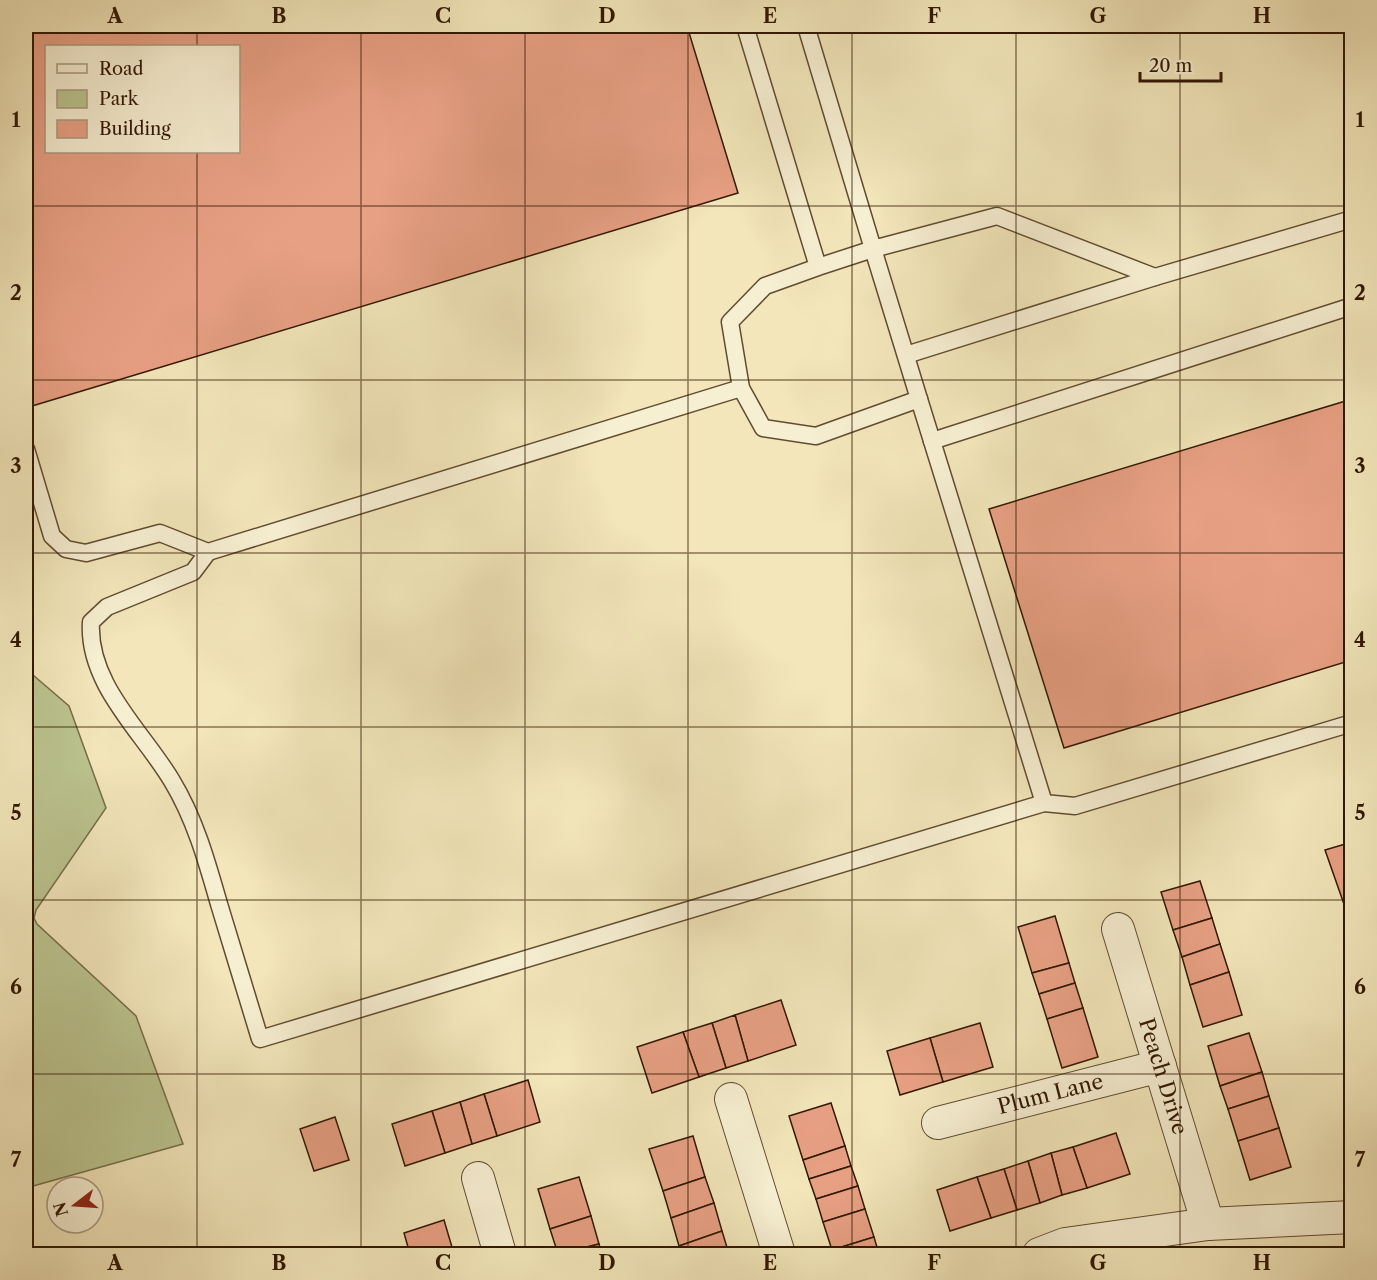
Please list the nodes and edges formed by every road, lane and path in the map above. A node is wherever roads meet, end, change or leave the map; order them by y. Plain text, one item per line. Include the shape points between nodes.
1 (745, 26) edge
2 (806, 26) edge
3 (1352, 219) edge
4 (873, 249) junction
5 (818, 267) junction
6 (1155, 277) junction
7 (1352, 306) edge
8 (906, 356) junction
9 (741, 388) junction
10 (919, 399) junction
11 (932, 441) junction
12 (26, 449) edge
13 (208, 552) junction
14 (1352, 723) edge
15 (1044, 803) junction
16 (1119, 929) dead end
17 (1160, 1066) junction
18 (731, 1099) dead end
19 (938, 1123) dead end
20 (478, 1178) dead end
21 (1352, 1217) edge
22 (1208, 1224) junction
23 (501, 1254) edge
24 (779, 1254) edge
25 (1039, 1254) edge

1 - 5 lane
2 - 4 lane
3 - 6 lane
4 - 5 lane
4 - 6 lane via 997,216
4 - 8 lane
5 - 9 lane via 765,286 730,322
6 - 8 lane
7 - 11 lane
8 - 10 lane
9 - 10 lane via 763,428 816,436
9 - 13 lane
10 - 11 lane
11 - 15 lane
12 - 13 lane via 52,536 66,549 86,553 160,533
13 - 15 lane via 193,572 107,607 91,622 90,641 99,670 128,720 172,781 199,836 260,1040
14 - 15 lane via 1075,806
16 - 17 street, Peach Drive
17 - 19 street, Plum Lane
17 - 22 street, Peach Drive
18 - 24 street
20 - 23 street
21 - 22 street
22 - 25 street via 1065,1244

